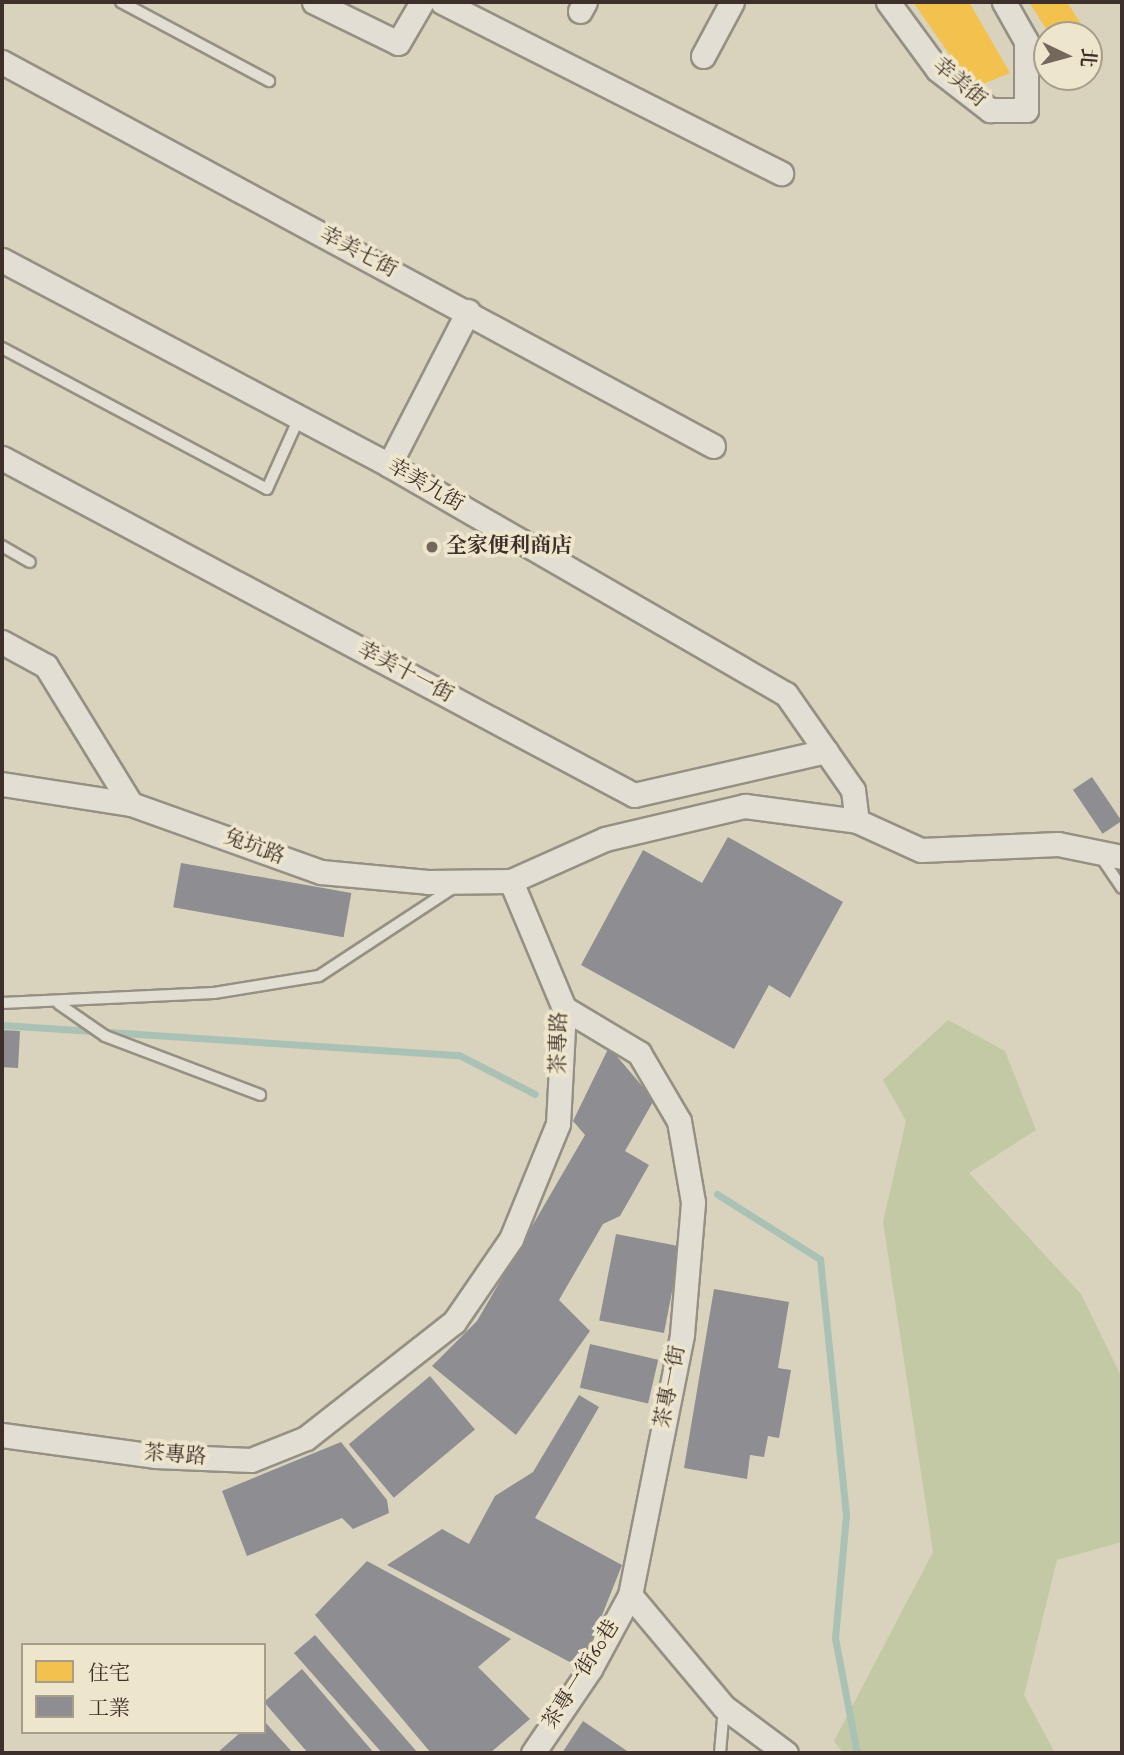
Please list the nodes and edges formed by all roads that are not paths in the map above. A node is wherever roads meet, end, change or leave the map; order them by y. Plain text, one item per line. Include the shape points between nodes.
1 (121, 2) edge
2 (315, 2) edge
3 (422, 2) edge
4 (442, 2) edge
5 (732, 2) edge
6 (888, 2) edge
7 (1004, 2) edge
8 (703, 56) dead end
9 (2, 62) edge
10 (269, 81) dead end
11 (781, 173) dead end
12 (2, 260) edge
13 (468, 312) junction
14 (2, 348) edge
15 (298, 420) junction
16 (713, 446) dead end
17 (2, 458) edge
18 (389, 465) junction
19 (2, 546) edge
20 (30, 562) dead end
21 (2, 642) edge
22 (826, 751) junction
23 (2, 784) edge
24 (131, 804) junction
25 (857, 821) junction
26 (1097, 852) junction
27 (1122, 857) edge
28 (465, 881) junction
29 (511, 881) junction
30 (1122, 888) edge
31 (2, 1003) edge
32 (59, 1004) junction
33 (564, 1008) junction
34 (260, 1096) dead end
35 (2, 1435) edge
36 (630, 1595) junction
37 (724, 1707) junction
38 (533, 1753) edge
39 (720, 1753) edge
40 (786, 1753) edge

1 - 10 lane
2 - 3 street via 398,43
4 - 11 street
5 - 8 street
6 - 7 street, 幸美街 via 938,71 990,110 1026,110 1026,41
9 - 13 street, 幸美七街
12 - 15 street, 幸美九街
13 - 16 street, 幸美七街
13 - 18 street
14 - 15 lane via 267,489
15 - 18 street, 幸美九街
17 - 22 street, 幸美十一街 via 634,795
18 - 22 street, 幸美九街 via 786,694
19 - 20 lane
21 - 24 street via 46,666
22 - 25 street, 幸美九街 via 853,790
23 - 24 street, 兔坑路
24 - 28 street, 兔坑路 via 321,872
25 - 26 street via 921,850 1058,844
25 - 29 street via 745,806 605,839
26 - 27 street
26 - 30 lane
28 - 29 street, 兔坑路
28 - 32 lane via 416,907 319,976 214,993
29 - 33 street, 茶專路
31 - 32 lane
32 - 34 lane via 104,1036
33 - 35 street, 茶專路 via 558,1124 511,1239 454,1322 395,1374 306,1438 251,1460 155,1456
33 - 36 street, 茶專一街 via 639,1053 679,1121 693,1202 682,1334
36 - 37 street
36 - 38 street, 茶專一街60巷 via 590,1669
37 - 39 lane
37 - 40 street

